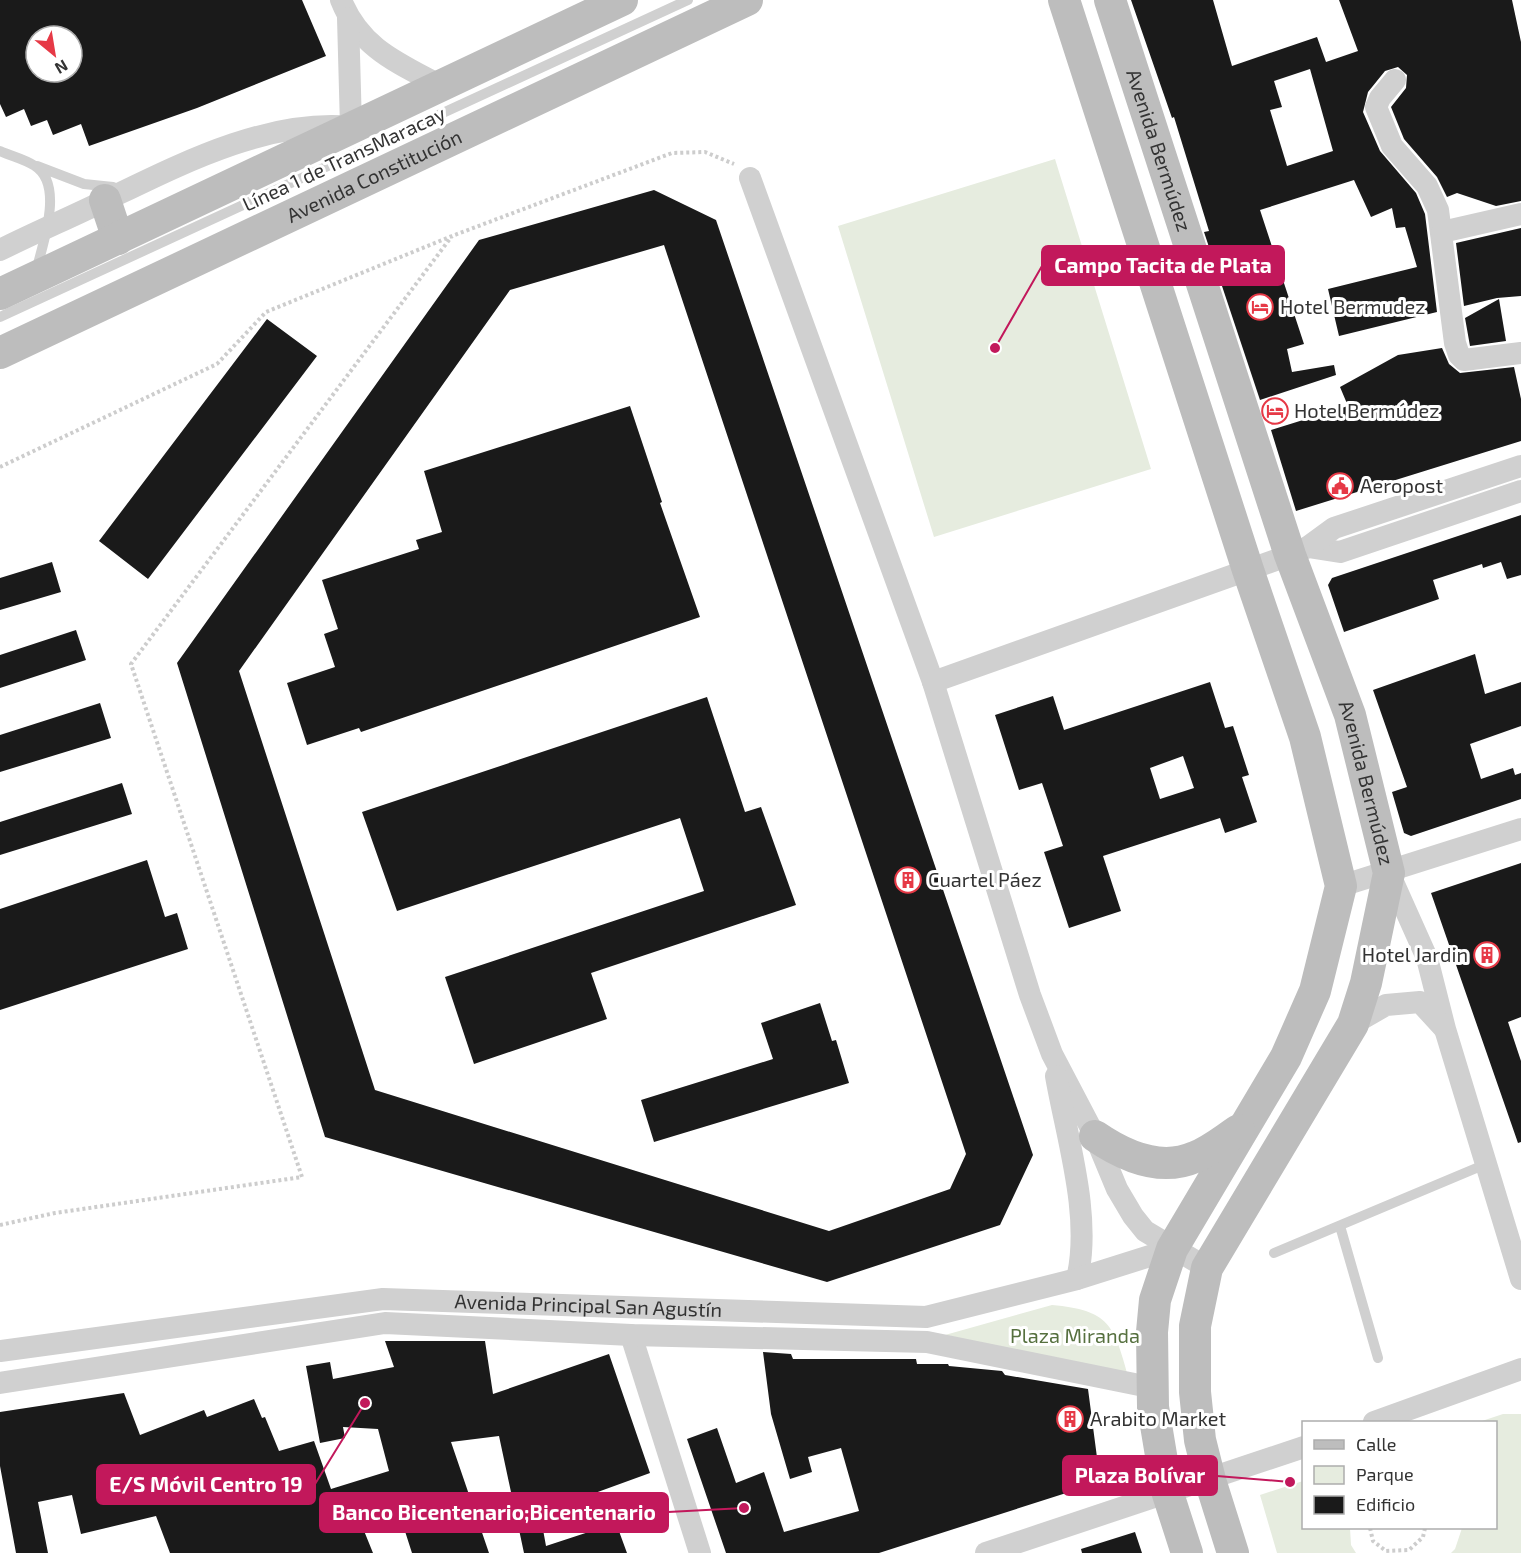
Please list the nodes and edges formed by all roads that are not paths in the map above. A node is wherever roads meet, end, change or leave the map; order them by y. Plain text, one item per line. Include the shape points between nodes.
1 (622, 0) edge
2 (688, 0) edge
3 (747, 0) edge
4 (1064, 0) edge
5 (1110, 0) edge
6 (344, 9) edge
7 (1395, 80) dead end
8 (441, 86) junction
9 (351, 127) junction
10 (0, 152) edge
11 (37, 166) junction
12 (750, 178) road end
13 (117, 194) junction
14 (1521, 214) edge
15 (46, 227) junction
16 (1442, 232) junction
17 (118, 239) junction
18 (0, 250) edge
19 (34, 278) junction
20 (0, 294) edge
21 (0, 317) edge
22 (0, 352) edge
23 (1521, 353) edge
24 (1521, 466) edge
25 (1521, 491) edge
26 (1299, 551) junction
27 (1248, 570) junction
28 (933, 682) junction
29 (1521, 829) edge
30 (1389, 873) junction
31 (1341, 886) junction
32 (1353, 1024) junction
33 (1445, 1029) junction
34 (1052, 1054) junction
35 (1245, 1126) junction
36 (1095, 1136) junction
37 (1486, 1164) junction
38 (1340, 1226) junction
39 (1172, 1249) junction
40 (1274, 1254) dead end
41 (1207, 1268) junction
42 (1077, 1279) junction
43 (1521, 1279) edge
44 (495, 1303) junction
45 (926, 1317) junction
46 (494, 1329) junction
47 (631, 1335) junction
48 (81, 1340) junction
49 (927, 1342) junction
50 (0, 1351) edge
51 (1378, 1358) dead end
52 (1521, 1369) edge
53 (85, 1370) junction
54 (0, 1383) edge
55 (1154, 1388) junction
56 (1377, 1421) edge
57 (1302, 1448) edge
58 (1210, 1480) junction
59 (1167, 1491) junction
60 (700, 1553) edge
61 (986, 1553) edge
62 (1187, 1553) edge
63 (1233, 1553) edge

1 - 8 street
2 - 21 lane, Línea 1 de TransMaracay
3 - 22 street, Avenida Constitución
4 - 27 street
5 - 26 street, Avenida Bermúdez
6 - 8 street via 374,49
6 - 9 street
7 - 16 street via 1376,107 1392,146 1427,186 1438,210
8 - 9 street
9 - 13 street via 309,127 231,146
9 - 17 street
10 - 11 lane
11 - 13 lane
11 - 15 lane via 51,198
12 - 28 street
13 - 15 street
13 - 17 street
14 - 16 street
15 - 18 street
15 - 19 lane
16 - 23 street via 1459,355 1464,360
17 - 19 street
19 - 20 street
24 - 26 street via 1334,528
25 - 26 street via 1340,552
26 - 27 street
26 - 30 street, Avenida Bermúdez via 1350,715
27 - 28 street
27 - 31 street via 1305,737
28 - 34 street via 1029,995
29 - 30 street
30 - 31 street
30 - 32 street, Avenida Bermúdez via 1366,983
30 - 33 street via 1427,958
31 - 35 street via 1316,991 1286,1057
32 - 33 street via 1386,1005 1420,1002
32 - 41 street, Avenida Bermúdez
33 - 37 street
34 - 36 street
34 - 42 street via 1083,1222
35 - 36 street via 1195,1158 1163,1164 1123,1154
35 - 39 street
36 - 39 street via 1133,1216 1145,1231
37 - 38 lane
37 - 43 street
38 - 40 lane
38 - 51 lane
39 - 41 street
39 - 42 street, Avenida Principal San Agustín
39 - 55 street via 1155,1300
41 - 58 street, Avenida Bermúdez via 1195,1326 1195,1348 1200,1440
42 - 45 street, Avenida Principal San Agustín
44 - 45 street, Avenida Principal San Agustín
44 - 46 street
44 - 48 street, Avenida Principal San Agustín via 383,1299
45 - 49 street
46 - 47 street, Avenida Principal San Agustín
46 - 53 street, Avenida Principal San Agustín via 385,1323
47 - 49 street, Avenida Principal San Agustín
47 - 60 street
48 - 50 street, Avenida Principal San Agustín
48 - 53 street
49 - 55 street, Avenida Principal San Agustín
52 - 56 street
53 - 54 street, Avenida Principal San Agustín
55 - 59 street
57 - 58 street
58 - 59 street
58 - 63 street, Avenida Bermúdez
59 - 61 street
59 - 62 street

